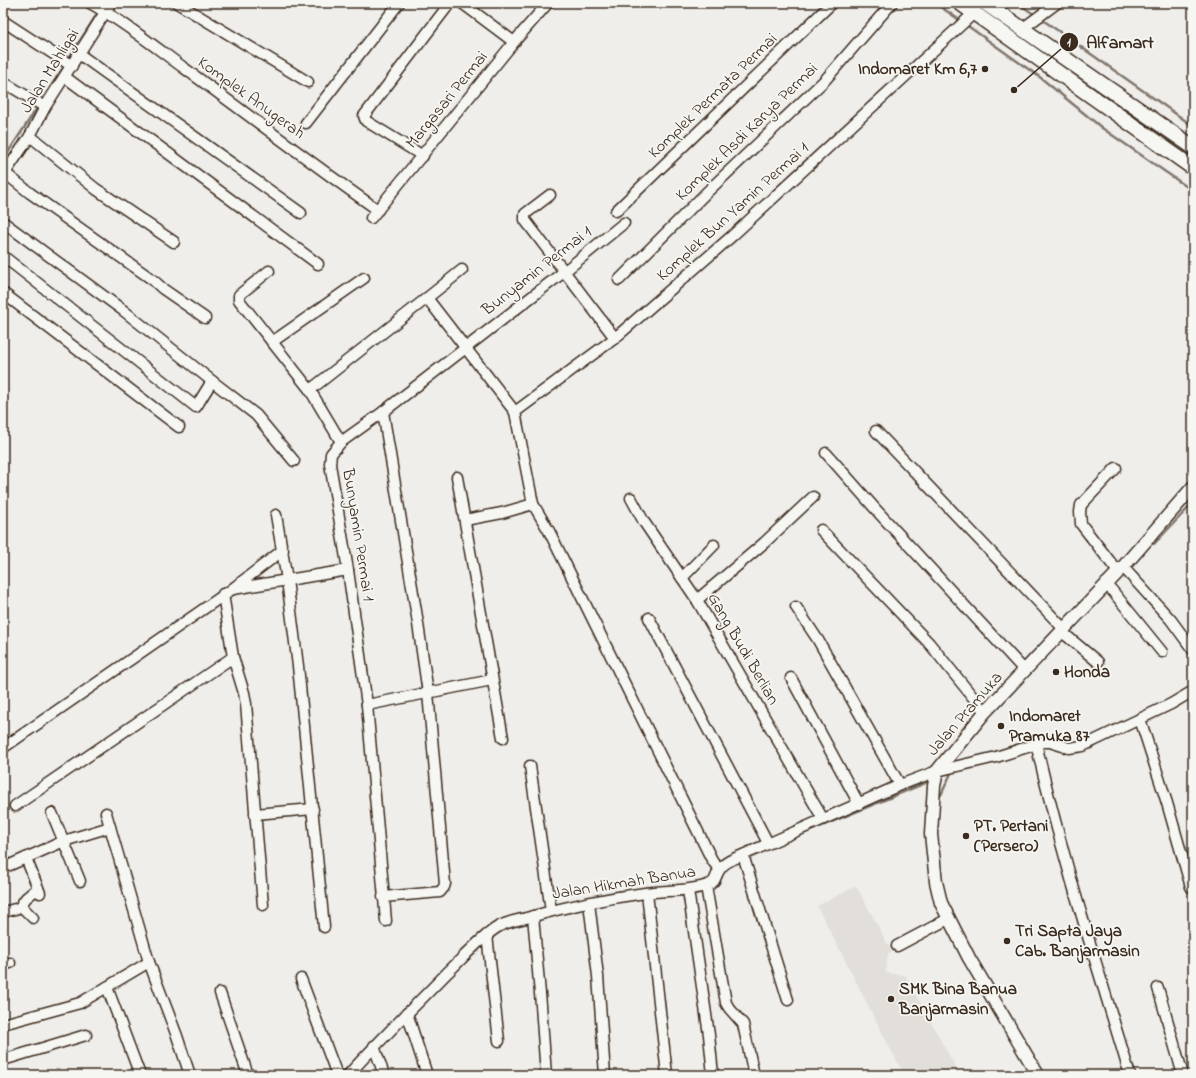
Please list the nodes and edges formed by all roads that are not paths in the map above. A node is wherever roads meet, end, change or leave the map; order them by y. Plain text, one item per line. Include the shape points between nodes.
1 (177, 3) edge
2 (399, 3) edge
3 (450, 3) edge
4 (462, 3) edge
5 (548, 3) edge
6 (832, 3) edge
7 (892, 3) edge
8 (960, 3) edge
9 (985, 3) edge
10 (1057, 3) edge
11 (101, 7) edge
12 (967, 19) junction
13 (3, 21) edge
14 (1022, 29) junction
15 (514, 42) junction
16 (80, 54) junction
17 (68, 63) junction
18 (65, 77) junction
19 (3, 82) edge
20 (308, 82) dead end
21 (42, 105) junction
22 (306, 123) dead end
23 (30, 136) junction
24 (1193, 147) edge
25 (422, 156) junction
26 (1193, 168) edge
27 (4, 175) edge
28 (550, 195) dead end
29 (378, 210) junction
30 (616, 211) dead end
31 (301, 213) dead end
32 (371, 218) dead end
33 (3, 222) edge
34 (624, 223) dead end
35 (174, 242) dead end
36 (3, 256) edge
37 (318, 264) dead end
38 (462, 270) dead end
39 (269, 271) dead end
40 (565, 271) junction
41 (364, 278) dead end
42 (619, 280) dead end
43 (3, 293) edge
44 (426, 298) junction
45 (205, 318) dead end
46 (615, 338) junction
47 (272, 342) junction
48 (464, 348) junction
49 (212, 381) junction
50 (310, 390) junction
51 (383, 412) junction
52 (515, 412) junction
53 (179, 427) dead end
54 (876, 431) dead end
55 (341, 442) junction
56 (826, 453) dead end
57 (294, 461) dead end
58 (1116, 468) dead end
59 (457, 477) dead end
60 (1193, 487) edge
61 (812, 497) dead end
62 (631, 498) dead end
63 (533, 504) junction
64 (276, 515) dead end
65 (465, 520) junction
66 (821, 530) dead end
67 (714, 545) dead end
68 (283, 550) junction
69 (1120, 569) junction
70 (348, 570) junction
71 (682, 578) junction
72 (287, 580) junction
73 (1106, 583) junction
74 (227, 592) junction
75 (697, 600) junction
76 (796, 607) dead end
77 (649, 618) dead end
78 (1063, 630) junction
79 (1193, 650) edge
80 (1162, 652) dead end
81 (233, 657) junction
82 (1098, 662) dead end
83 (1025, 671) junction
84 (791, 678) dead end
85 (492, 680) junction
86 (1193, 691) edge
87 (428, 693) junction
88 (367, 705) junction
89 (985, 712) junction
90 (1140, 719) junction
91 (503, 738) dead end
92 (1036, 743) junction
93 (3, 748) edge
94 (530, 766) dead end
95 (937, 771) junction
96 (900, 785) junction
97 (859, 804) junction
98 (15, 806) dead end
99 (313, 809) junction
100 (52, 813) dead end
101 (106, 813) dead end
102 (255, 814) junction
103 (823, 819) junction
104 (110, 827) junction
105 (64, 842) junction
106 (768, 843) junction
107 (743, 855) junction
108 (26, 858) junction
109 (10, 865) dead end
110 (719, 869) junction
111 (80, 881) dead end
112 (706, 886) junction
113 (1191, 887) dead end
114 (688, 890) junction
115 (647, 893) junction
116 (383, 896) junction
117 (589, 903) junction
118 (263, 905) dead end
119 (21, 906) junction
120 (550, 911) junction
121 (3, 912) edge
122 (533, 916) junction
123 (33, 918) dead end
124 (948, 919) junction
125 (386, 921) dead end
126 (324, 927) dead end
127 (487, 935) junction
128 (897, 946) dead end
129 (149, 962) junction
130 (301, 979) dead end
131 (107, 987) junction
132 (1158, 988) dead end
133 (220, 993) dead end
134 (788, 1000) dead end
135 (407, 1013) junction
136 (3, 1024) edge
137 (86, 1035) dead end
138 (499, 1042) dead end
139 (374, 1046) junction
140 (3, 1060) edge
141 (140, 1075) edge
142 (190, 1075) edge
143 (248, 1075) edge
144 (337, 1075) edge
145 (348, 1075) edge
146 (384, 1075) edge
147 (428, 1075) edge
148 (546, 1075) edge
149 (604, 1075) edge
150 (667, 1075) edge
151 (713, 1075) edge
152 (754, 1075) edge
153 (1038, 1075) edge
154 (1130, 1075) edge
155 (1183, 1075) edge

1 - 20 street
2 - 22 street
3 - 25 street via 364,116 366,121
4 - 15 street
5 - 15 street, Margasari Permai
6 - 30 street, Komplek Permata Permai
7 - 42 street, Komplek Asdi Karya Permai via 825,80
8 - 12 highway
9 - 14 highway
10 - 14 street
11 - 16 street, Jalan Mahligai
11 - 29 street, Komplek Anugerah
12 - 26 highway
12 - 46 street, Komplek Bun Yamin Permai 1 via 732,236
13 - 17 street
14 - 24 highway
15 - 25 street, Margasari Permai
16 - 17 street, Jalan Mahligai
16 - 31 street
17 - 18 street, Jalan Mahligai
18 - 21 street, Jalan Mahligai
18 - 37 street
19 - 21 street
21 - 23 street, Jalan Mahligai
23 - 27 street, Jalan Mahligai
23 - 35 street via 96,189
25 - 29 street, Margasari Permai
27 - 45 street
28 - 40 street via 525,214 524,218
29 - 32 street, Margasari Permai
33 - 49 street via 124,310
34 - 40 street, Bunyamin Permai 1
36 - 49 street via 196,407
38 - 44 street
39 - 47 street via 239,296 239,300
40 - 46 street
40 - 48 street, Bunyamin Permai 1
41 - 47 street
43 - 53 street
44 - 48 street
44 - 50 street
46 - 52 street, Komplek Bun Yamin Permai 1
47 - 50 street
48 - 51 street, Bunyamin Permai 1
48 - 52 street
49 - 57 street via 256,414
50 - 55 street
51 - 55 street, Bunyamin Permai 1
51 - 87 street
52 - 63 street
54 - 78 street
55 - 70 street, Bunyamin Permai 1 via 331,454 330,464
56 - 83 street via 878,513
58 - 69 street via 1081,505 1080,512 1081,524
59 - 65 street
60 - 69 main road, Jalan Pramuka
61 - 75 street via 764,543
62 - 71 street, Gang Budi Berlian
63 - 65 street
63 - 110 street via 549,531 712,860
64 - 68 street
65 - 85 street
66 - 89 street via 929,643
67 - 71 street
68 - 72 street
68 - 74 street
69 - 73 main road, Jalan Pramuka
69 - 79 street via 1170,620
70 - 72 street
70 - 88 street, Bunyamin Permai 1
71 - 75 street, Gang Budi Berlian
72 - 74 street
72 - 99 street
73 - 78 main road, Jalan Pramuka
73 - 80 street
74 - 81 street
74 - 93 street
75 - 103 street, Gang Budi Berlian
76 - 96 street via 818,640
77 - 106 street
78 - 82 street
78 - 83 main road, Jalan Pramuka
81 - 98 street
81 - 102 street via 246,704
83 - 89 main road, Jalan Pramuka
84 - 97 street
85 - 87 street
85 - 91 street
86 - 90 street
87 - 88 street
87 - 116 street via 445,884 440,892
88 - 116 street, Bunyamin Permai 1
89 - 95 main road, Jalan Pramuka
90 - 92 street via 1075,748 1050,742
90 - 113 street
92 - 95 street, Jalan Hikmah Banua via 996,757
92 - 154 street via 1045,784
94 - 120 street
95 - 96 street, Jalan Hikmah Banua
95 - 124 main road, Jalan Pramuka via 931,834 933,861 941,903
96 - 97 street, Jalan Hikmah Banua
97 - 103 street, Jalan Hikmah Banua
99 - 102 street
99 - 126 street
100 - 105 street
101 - 104 street
102 - 118 street
103 - 106 street, Jalan Hikmah Banua
104 - 105 street
104 - 129 street
105 - 108 street
105 - 111 street
106 - 107 street, Jalan Hikmah Banua
107 - 110 street, Jalan Hikmah Banua
107 - 134 street
108 - 109 street
108 - 119 street via 39,892 26,898
110 - 112 street, Jalan Hikmah Banua via 718,876
112 - 114 street, Jalan Hikmah Banua
112 - 152 street via 726,1003 744,1024
114 - 115 street, Jalan Hikmah Banua
114 - 151 street
115 - 117 street, Jalan Hikmah Banua
115 - 150 street
116 - 125 street, Bunyamin Permai 1
117 - 120 street, Jalan Hikmah Banua
117 - 149 street via 598,976
119 - 121 street
119 - 123 street
120 - 122 street, Jalan Hikmah Banua
122 - 127 street, Jalan Hikmah Banua via 500,926
122 - 148 street
124 - 128 street
124 - 153 main road, Jalan Pramuka
127 - 135 street, Jalan Hikmah Banua
127 - 138 street
129 - 131 street
129 - 142 street
130 - 144 street
131 - 136 street via 84,1000
131 - 141 street
132 - 155 street
133 - 143 street
135 - 139 street, Jalan Hikmah Banua
135 - 147 street
137 - 140 street
139 - 145 street, Jalan Hikmah Banua
139 - 146 street

